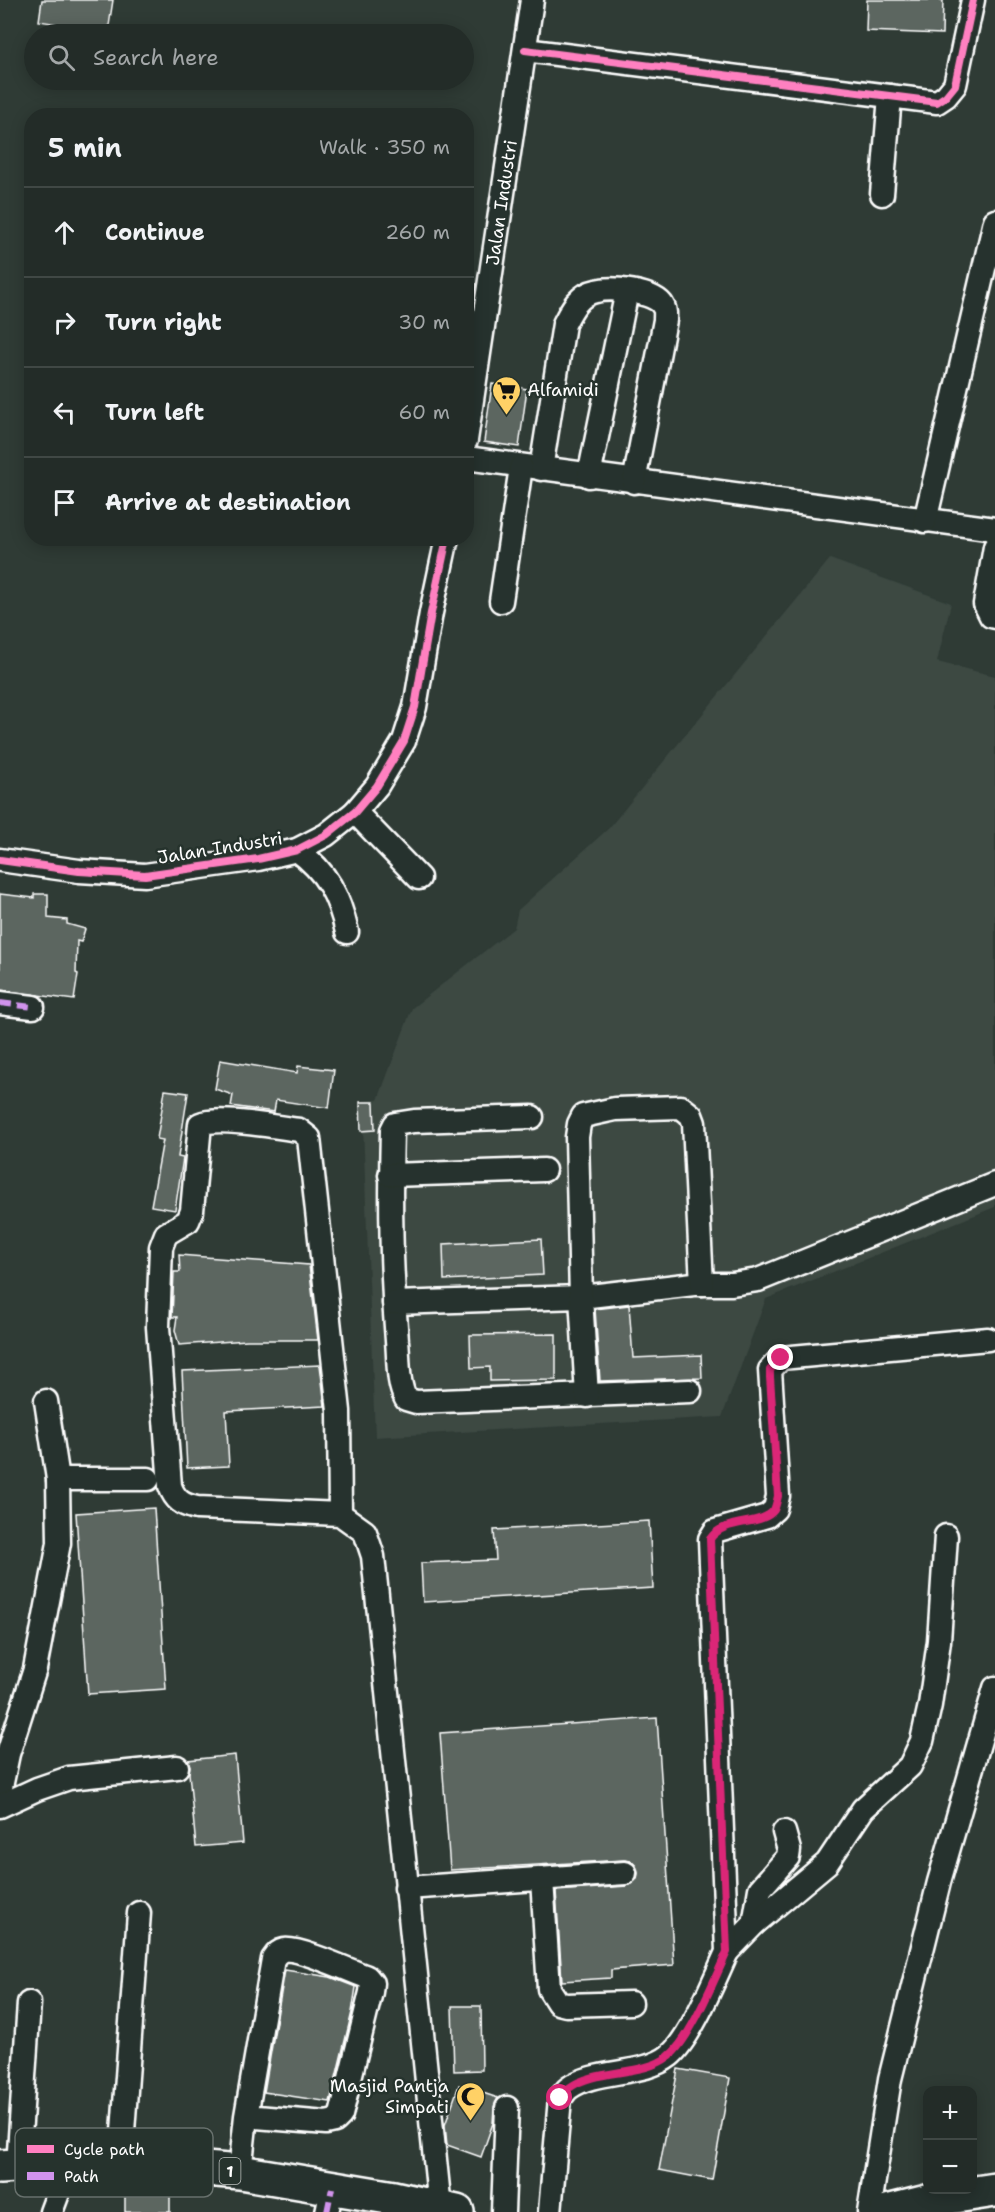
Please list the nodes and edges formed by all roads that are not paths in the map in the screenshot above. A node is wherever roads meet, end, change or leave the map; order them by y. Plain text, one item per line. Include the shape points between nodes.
1 (532, 0) edge
2 (973, 0) edge
3 (525, 50) junction
4 (890, 96) junction
5 (882, 194) dead end
6 (995, 221) edge
7 (627, 291) junction
8 (474, 387) edge
9 (474, 459) edge
10 (531, 468) junction
11 (589, 476) junction
12 (634, 482) junction
13 (925, 521) junction
14 (995, 529) edge
15 (445, 546) edge
16 (995, 548) edge
17 (993, 574) edge
18 (501, 601) dead end
19 (995, 617) edge
20 (355, 812) junction
21 (297, 850) junction
22 (0, 860) edge
23 (419, 878) dead end
24 (347, 932) dead end
25 (0, 1003) edge
26 (33, 1007) dead end
27 (532, 1117) dead end
28 (544, 1170) dead end
29 (390, 1175) junction
30 (995, 1184) edge
31 (702, 1284) junction
32 (581, 1297) junction
33 (394, 1303) junction
34 (988, 1339) dead end
35 (690, 1391) dead end
36 (587, 1396) junction
37 (46, 1401) dead end
38 (58, 1479) junction
39 (148, 1479) dead end
40 (340, 1514) junction
41 (946, 1536) dead end
42 (995, 1688) edge
43 (177, 1767) dead end
44 (0, 1792) edge
45 (0, 1806) edge
46 (784, 1832) dead end
47 (626, 1873) dead end
48 (542, 1879) junction
49 (406, 1888) junction
50 (139, 1913) dead end
51 (754, 1924) junction
52 (727, 1952) junction
53 (631, 2003) dead end
54 (29, 2004) dead end
55 (507, 2108) dead end
56 (246, 2116) junction
57 (123, 2128) edge
58 (9, 2166) edge
59 (213, 2170) edge
60 (240, 2172) junction
61 (995, 2190) edge
62 (57, 2197) edge
63 (329, 2200) edge
64 (392, 2205) edge
65 (940, 2205) edge
66 (448, 2210) edge
67 (51, 2212) edge
68 (503, 2212) edge
69 (550, 2212) edge
70 (869, 2212) edge
71 (887, 2212) edge

1 - 3 street, Jalan Industri
2 - 4 street via 955,85 946,96 937,102
3 - 4 street
3 - 8 street, Jalan Industri
4 - 5 street
6 - 13 street
7 - 10 street via 595,291 573,306 564,324
7 - 11 street
7 - 12 street via 653,296 665,310
9 - 10 street
10 - 11 street
10 - 18 street
11 - 12 street
12 - 13 street
13 - 14 street
15 - 20 street, Jalan Industri via 410,722 397,754
16 - 17 street
17 - 19 street via 985,604
20 - 21 street, Jalan Industri via 326,835
20 - 23 street
21 - 22 street, Jalan Industri via 145,875
21 - 24 street via 315,863 335,891
25 - 26 street
27 - 29 street via 395,1124
28 - 29 street
29 - 33 street
30 - 31 street via 773,1275 732,1284
31 - 32 street
31 - 32 street via 692,1114 681,1107 615,1109 583,1116 579,1124
32 - 33 street
32 - 36 street
33 - 36 street via 400,1381 406,1399 417,1402
34 - 52 street via 781,1358 770,1370 778,1496 775,1509 766,1516 715,1531 710,1539
35 - 36 street
37 - 38 street
38 - 39 street
38 - 44 street via 59,1543 53,1579 35,1669
40 - 40 street via 339,1411 309,1138 299,1130 204,1122 200,1124 192,1211 188,1221 166,1234 161,1247 159,1327 170,1486 174,1497 197,1508
40 - 49 street via 365,1532 373,1556
41 - 51 street via 930,1705 922,1741 910,1766 863,1809 827,1863
42 - 70 street via 939,1882 890,2079
43 - 45 street via 69,1778
46 - 51 street via 788,1857 760,1889
47 - 48 street
48 - 49 street
48 - 53 street via 552,1997 566,2005
49 - 66 street
50 - 57 street
51 - 52 street
52 - 69 street via 698,2014 670,2056 656,2064 585,2081 568,2088 560,2098
54 - 58 street
55 - 68 street
56 - 56 street via 277,1953 285,1949 297,1951 367,1977 372,1983 371,1992 341,2115 326,2123
56 - 60 street
59 - 60 highway, 1
60 - 63 highway, 1
61 - 65 highway
62 - 67 street
63 - 64 highway, 1
64 - 66 highway, 1
65 - 71 highway

